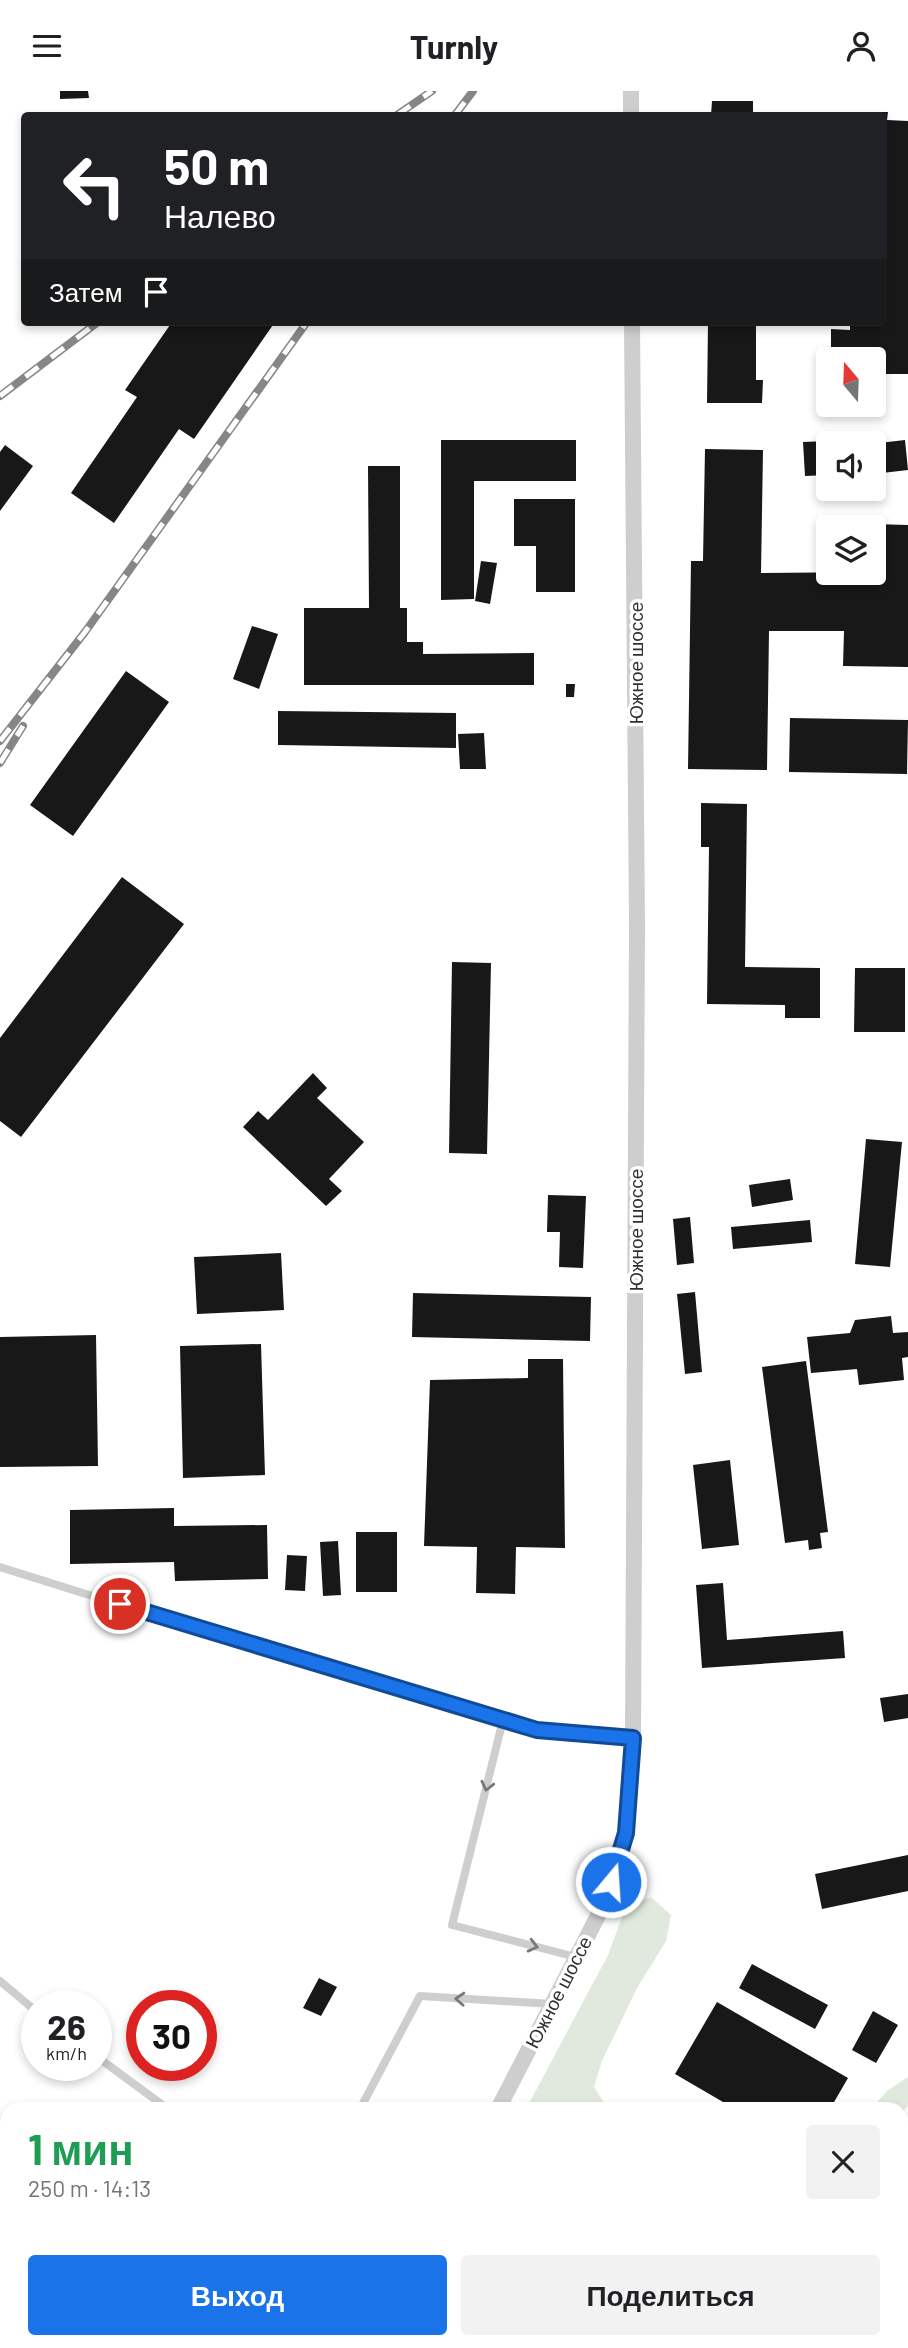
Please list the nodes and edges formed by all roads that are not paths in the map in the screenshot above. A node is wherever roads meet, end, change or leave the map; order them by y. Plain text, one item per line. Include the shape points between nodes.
1 (631, 91) edge
2 (631, 112) edge
3 (632, 326) edge
4 (0, 1567) edge
5 (503, 1720) junction
6 (633, 1738) junction
7 (577, 1957) junction
8 (0, 1981) edge
9 (21, 1999) edge
10 (552, 2004) junction
11 (112, 2068) edge
12 (158, 2102) edge
13 (364, 2102) edge
14 (502, 2102) edge

1 - 2 street
3 - 6 street, Южное шоссе via 637,925
4 - 5 lane
5 - 6 lane via 537,1730
5 -> 7 lane via 452,1926
6 - 7 street, Южное шоссе via 626,1833 603,1906
7 - 10 street, Южное шоссе
8 - 9 lane
10 -> 13 lane via 420,1996
10 - 14 street, Южное шоссе
11 - 12 lane

